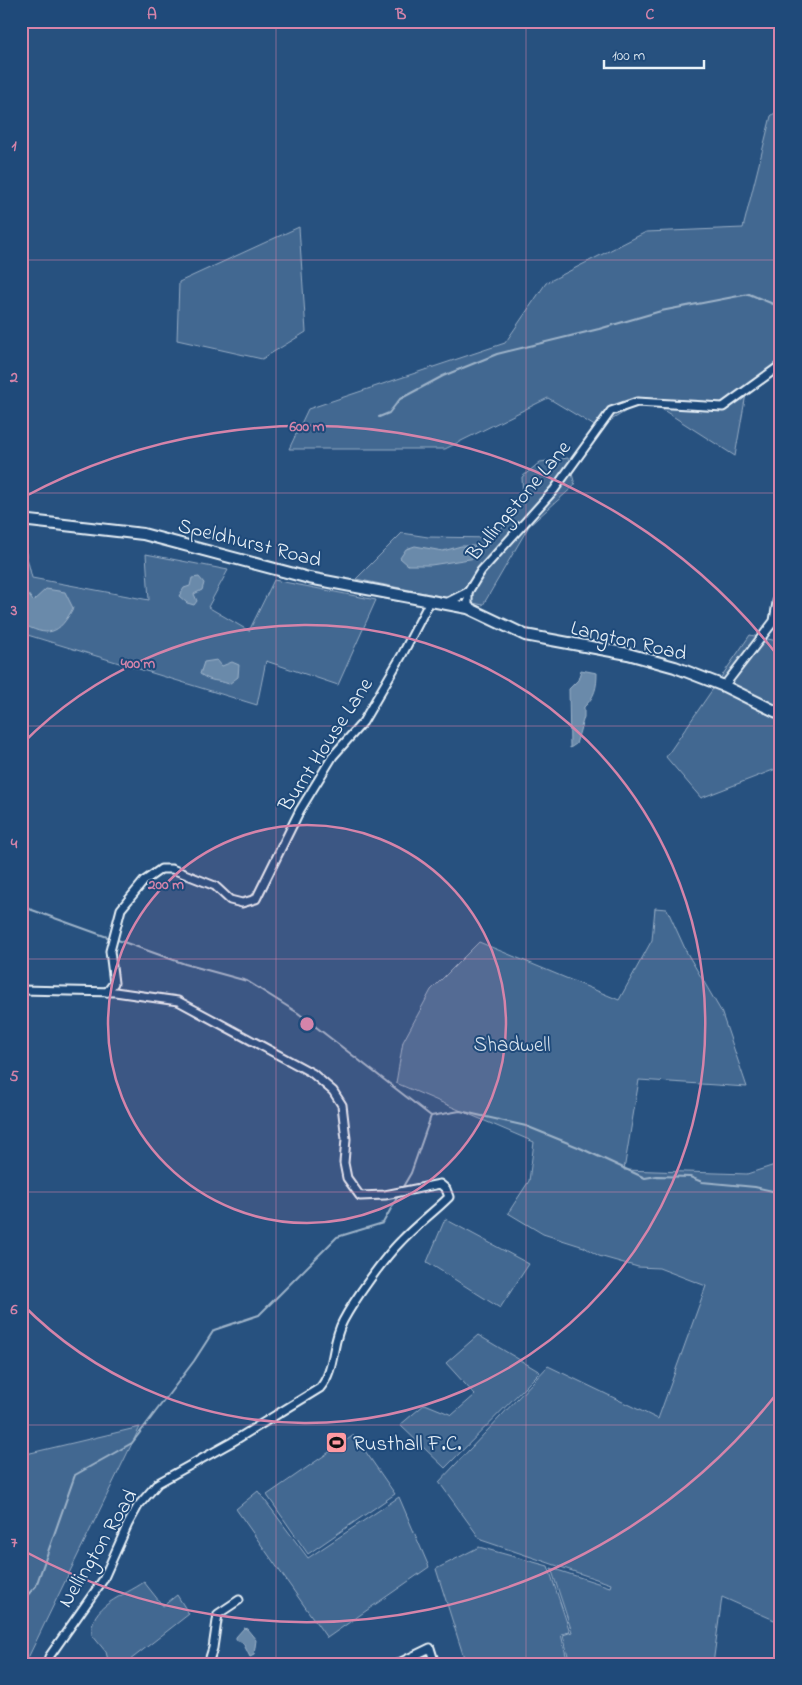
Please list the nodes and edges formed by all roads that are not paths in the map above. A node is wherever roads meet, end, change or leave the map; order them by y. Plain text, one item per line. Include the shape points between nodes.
1 (781, 365) edge
2 (21, 520) edge
3 (781, 578) edge
4 (468, 592) junction
5 (430, 601) junction
6 (446, 603) junction
7 (468, 608) junction
8 (724, 686) junction
9 (781, 714) edge
10 (21, 990) edge
11 (107, 992) junction
12 (239, 1600) dead end
13 (48, 1664) edge
14 (208, 1664) edge
15 (397, 1664) edge
16 (435, 1664) edge

1 - 4 street, Bullingstone Lane via 723,407 636,402 611,411 554,490 498,550
2 - 5 street, Speldhurst Road via 143,534 309,578
3 - 8 street via 774,620
4 - 6 street, Bullingstone Lane
4 - 7 street, Bullingstone Lane
5 - 6 street, Speldhurst Road
5 - 11 street, Burnt House Lane via 363,722 333,756 300,810 256,899 242,903 230,900 215,886 172,869 161,869 144,881 121,908 110,951 114,983
6 - 7 street, Speldhurst Road
7 - 8 street, Langton Road via 525,635 662,663
8 - 9 street, Langton Road
10 - 11 street
11 - 13 street, Nellington Road via 178,1001 312,1073 342,1104 346,1139 344,1163 347,1178 360,1196 385,1195 440,1184 449,1197 401,1241 348,1312 338,1331 328,1380 320,1388 158,1483 138,1506 103,1580 49,1657
12 - 14 street via 218,1614 214,1648
15 - 16 street via 430,1648

